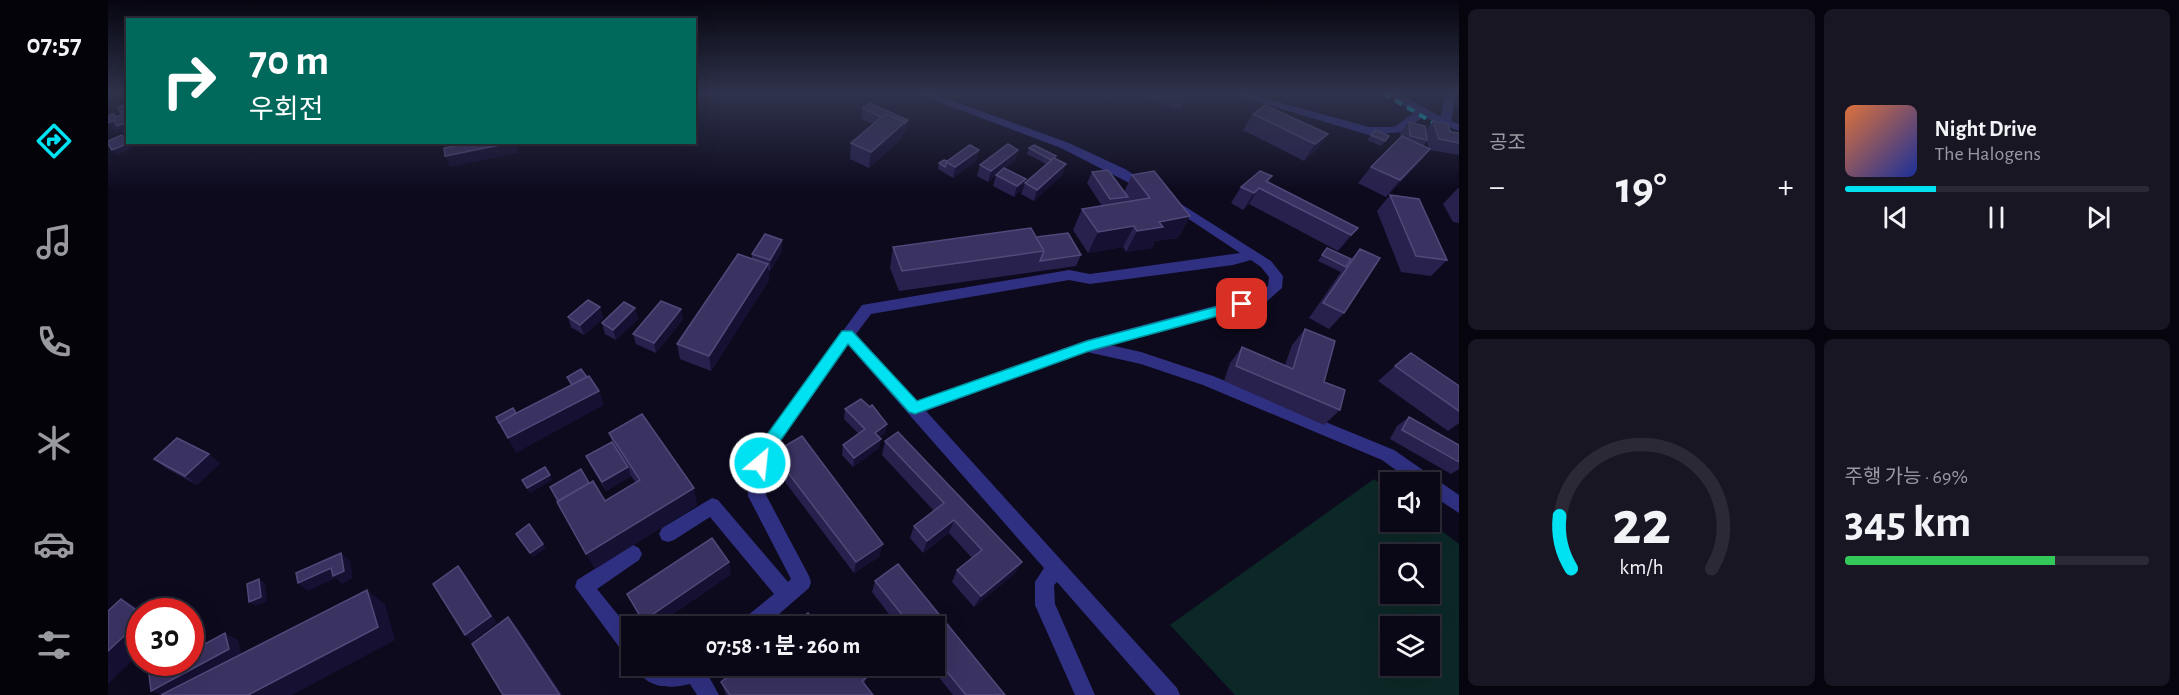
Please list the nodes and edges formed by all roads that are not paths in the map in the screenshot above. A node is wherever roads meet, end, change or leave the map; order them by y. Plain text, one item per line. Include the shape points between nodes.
1 (1008, 125) edge
2 (1350, 125) edge
3 (1404, 125) edge
4 (1253, 255) junction
5 (847, 334) junction
6 (1087, 346) junction
7 (915, 408) junction
8 (1413, 472) edge
9 (1440, 491) edge
10 (1459, 505) edge
11 (668, 534) dead end
12 (633, 554) dead end
13 (1057, 568) junction
14 (787, 595) junction
15 (762, 616) edge
16 (621, 634) edge
17 (661, 676) edge
18 (677, 676) edge
19 (702, 676) edge
20 (709, 695) edge
21 (1084, 695) edge
22 (1170, 695) edge

1 - 4 street via 1121,171
2 - 3 street via 1370,131 1397,130
4 - 5 street via 1090,279 1069,275 867,309
4 - 6 street via 1276,276 1275,288 1260,299
5 - 7 street
5 - 14 street via 764,452 757,475 757,495 802,582
6 - 7 street
6 - 8 street via 1141,358 1208,380 1388,455
7 - 13 street
9 - 10 street
11 - 14 street via 712,506
12 - 16 street via 584,587
13 - 21 street via 1044,582 1045,605
13 - 22 street
14 - 15 street
17 - 18 street
19 - 20 street

